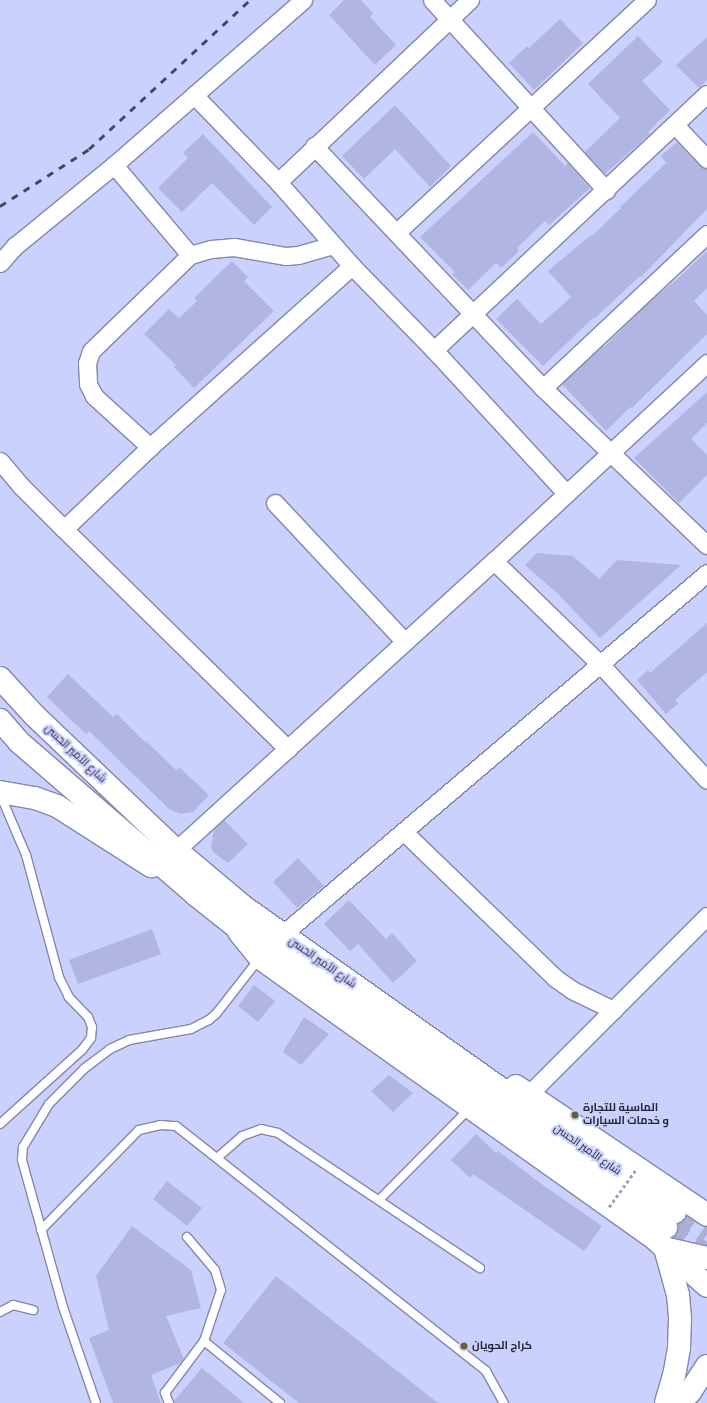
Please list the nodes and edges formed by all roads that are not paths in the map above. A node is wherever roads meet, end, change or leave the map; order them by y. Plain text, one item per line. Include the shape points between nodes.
1 (303, 0) edge
2 (432, 0) edge
3 (470, 0) edge
4 (647, 0) edge
5 (449, 19) junction
6 (707, 94) edge
7 (194, 95) junction
8 (530, 109) junction
9 (676, 125) junction
10 (314, 146) junction
11 (707, 159) edge
12 (114, 165) junction
13 (278, 182) junction
14 (606, 190) junction
15 (397, 232) junction
16 (707, 234) edge
17 (333, 245) junction
18 (7, 249) edge
19 (190, 255) junction
20 (0, 263) edge
21 (352, 266) junction
22 (473, 314) junction
23 (434, 350) junction
24 (707, 363) edge
25 (543, 388) junction
26 (150, 447) junction
27 (610, 453) junction
28 (0, 461) edge
29 (566, 493) junction
30 (275, 503) dead end
31 (64, 529) junction
32 (707, 545) edge
33 (494, 561) junction
34 (707, 573) edge
35 (405, 642) junction
36 (601, 665) junction
37 (0, 678) edge
38 (0, 720) edge
39 (288, 749) junction
40 (707, 780) edge
41 (0, 793) edge
42 (404, 832) junction
43 (176, 850) junction
44 (196, 895) junction
45 (707, 916) edge
46 (239, 917) junction
47 (291, 927) junction
48 (260, 958) junction
49 (613, 1010) junction
50 (528, 1095) junction
51 (470, 1108) junction
52 (0, 1124) edge
53 (217, 1158) junction
54 (379, 1200) junction
55 (707, 1215) edge
56 (670, 1219) tunnel mouth
57 (41, 1230) junction
58 (188, 1237) dead end
59 (665, 1248) junction
60 (707, 1258) edge
61 (480, 1268) dead end
62 (707, 1286) edge
63 (32, 1310) dead end
64 (0, 1312) edge
65 (204, 1341) junction
66 (707, 1366) edge
67 (693, 1392) edge
68 (96, 1403) edge
69 (169, 1403) edge
70 (280, 1403) edge
71 (504, 1403) edge
72 (666, 1403) edge

1 - 7 street
2 - 5 street
3 - 5 street
4 - 8 street
5 - 8 street
5 - 10 street
6 - 9 street
7 - 12 street
7 - 13 street
8 - 14 street
8 - 15 street
9 - 11 street
9 - 14 street
10 - 13 street
10 - 15 street
12 - 18 street
12 - 19 street
13 - 17 street
14 - 22 street
15 - 22 street
16 - 25 street
17 - 19 street via 286,256 234,247 211,249
17 - 21 street
18 - 20 street
19 - 26 street via 92,351 87,363 88,384 94,396
21 - 23 street
21 - 26 street
22 - 23 street
22 - 25 street
23 - 29 street
24 - 27 street
25 - 27 street
26 - 31 street
27 - 29 street
27 - 32 street
28 - 31 street
29 - 33 street
30 - 35 street
31 - 39 street
33 - 35 street
33 - 36 street
34 - 36 street
35 - 39 street
36 - 40 street
36 - 42 street
37 - 43 main road, شارع الأمير الحسن via 34,715
38 - 44 main road, شارع الأمير الحسن via 19,742
39 - 43 street
41 - 44 main road via 34,798 57,806
41 - 52 lane via 26,855 59,978 69,996 88,1017 92,1028 91,1038 82,1050
42 - 47 street
42 - 49 street via 555,978 572,990
43 - 46 main road, شارع الأمير الحسن
44 - 46 main road, شارع الأمير الحسن
45 - 49 street
46 - 47 main road via 266,915
46 - 48 main road via 247,944
46 - 56 main road, شارع الأمير الحسن
47 - 50 main road
48 - 51 main road
48 - 57 lane via 209,1020 191,1029 129,1040 110,1049 85,1068 49,1104 23,1148 22,1160
49 - 50 street
50 - 55 main road
51 - 54 lane
51 - 59 main road
53 - 54 lane via 242,1136 261,1129 278,1133
53 - 57 lane via 176,1126 160,1125 138,1130
53 - 71 lane via 486,1371
54 - 61 lane
57 - 68 lane via 63,1307
58 - 65 lane via 215,1270 222,1290
59 - 60 main road
59 - 62 main road
59 - 72 main road via 678,1294 680,1319 679,1348
63 - 64 lane via 13,1306
65 - 69 lane via 165,1393
65 - 70 lane
66 - 67 main road

